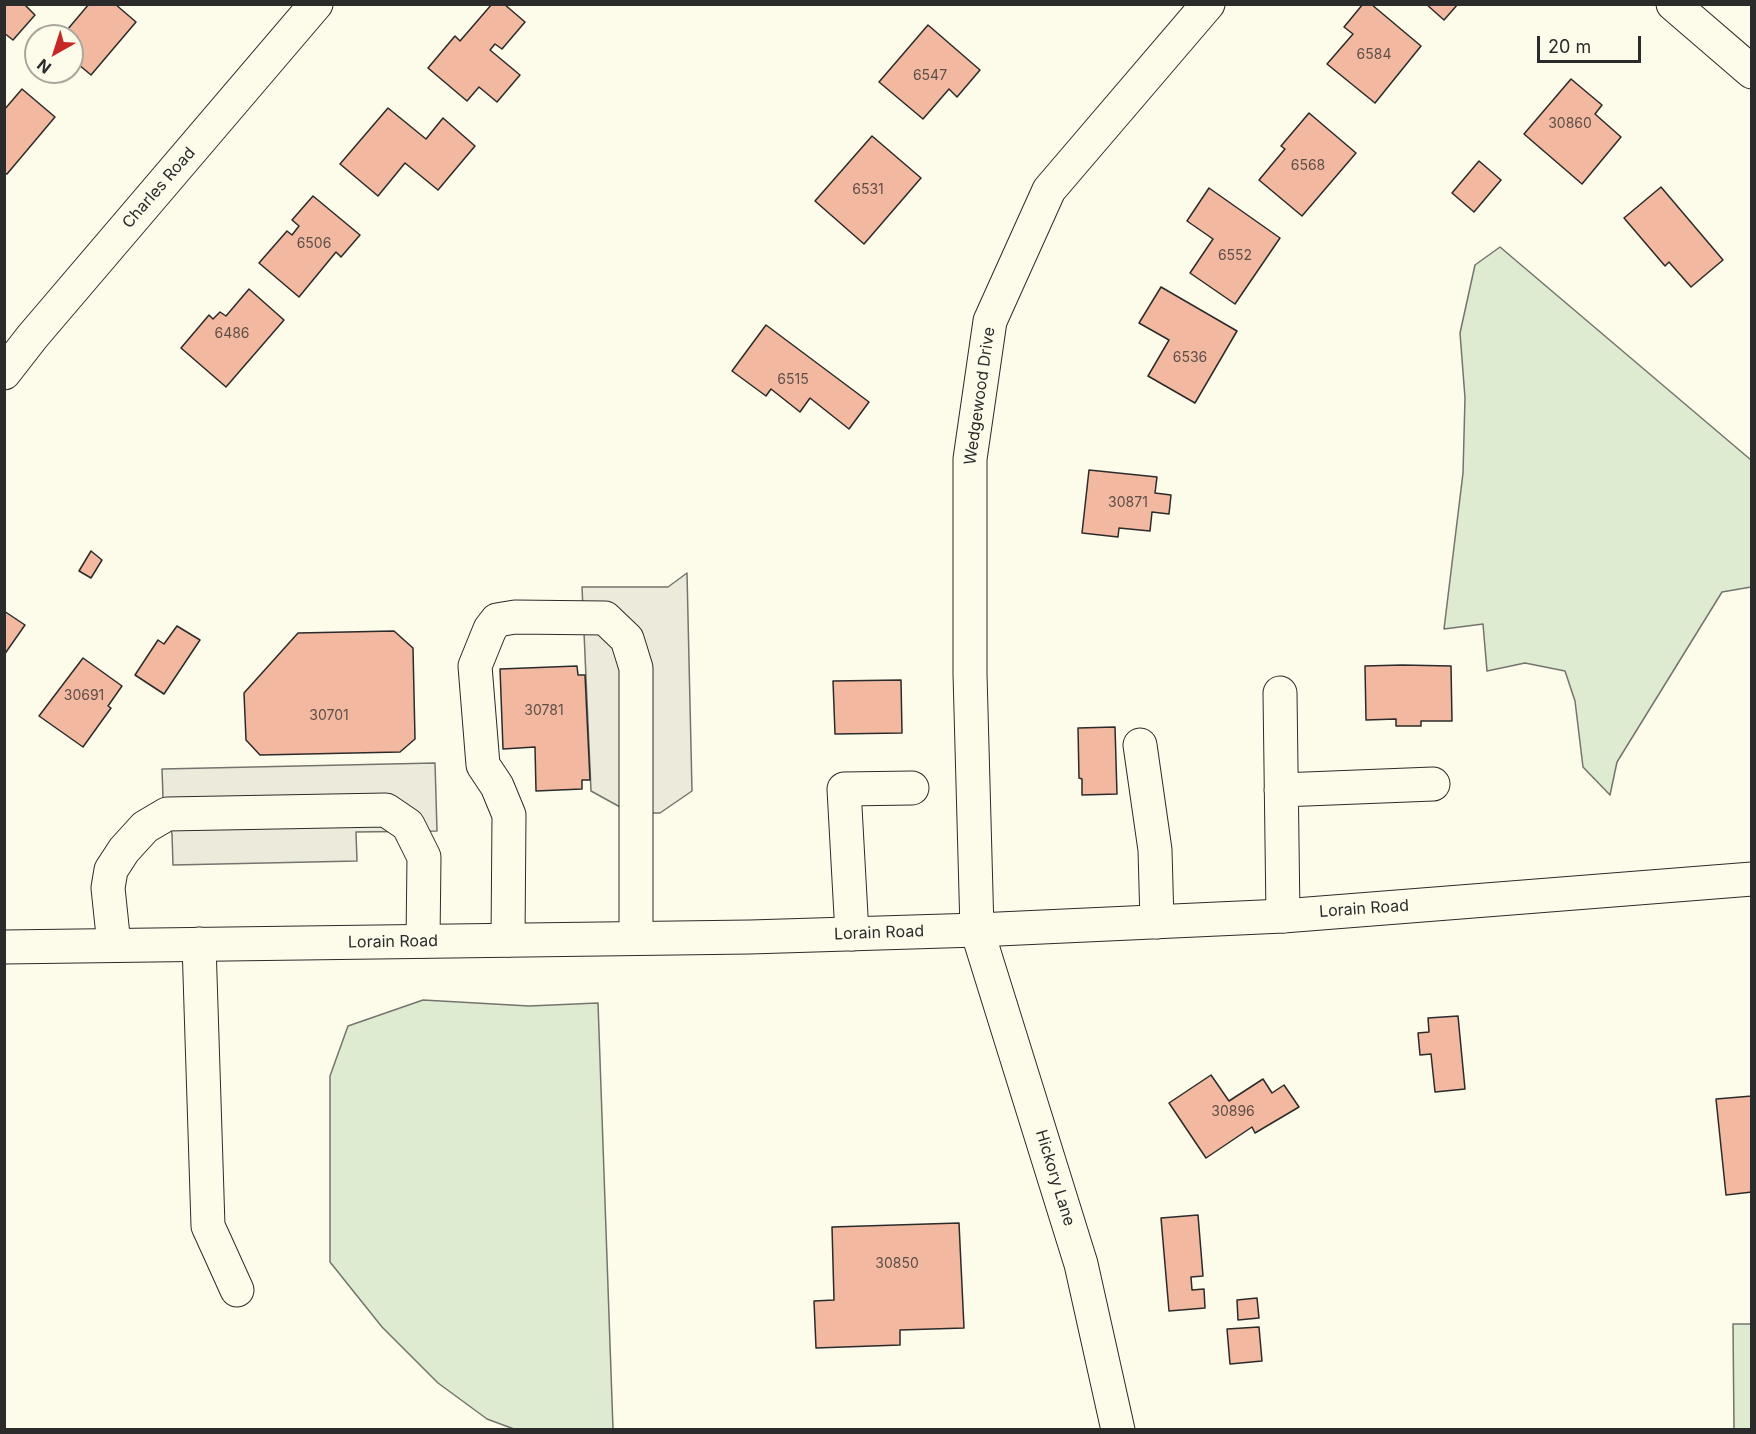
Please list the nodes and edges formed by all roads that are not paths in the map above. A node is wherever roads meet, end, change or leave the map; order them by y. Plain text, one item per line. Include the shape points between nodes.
1 (316, 4) edge
2 (1208, 4) edge
3 (1673, 4) edge
4 (1752, 72) edge
5 (4, 373) edge
6 (1280, 693) dead end
7 (1140, 745) dead end
8 (1433, 784) dead end
9 (912, 788) dead end
10 (1281, 790) junction
11 (1752, 879) edge
12 (1283, 916) junction
13 (1157, 922) junction
14 (977, 930) junction
15 (852, 934) junction
16 (636, 938) junction
17 (508, 940) junction
18 (423, 941) junction
19 (199, 944) junction
20 (114, 945) junction
21 (4, 947) edge
22 (237, 1290) dead end
23 (1118, 1430) edge

1 - 5 street, Charles Road
2 - 14 street, Wedgewood Drive via 1049,190 990,321 970,459 970,674
3 - 4 street
6 - 10 street
7 - 13 street via 1155,850
8 - 10 street
9 - 15 street via 844,789
10 - 12 street
11 - 12 street, Lorain Road
12 - 13 street, Lorain Road
13 - 14 street, Lorain Road
14 - 15 street, Lorain Road
14 - 23 street, Hickory Lane via 1082,1264
15 - 16 street, Lorain Road
16 - 17 street, Lorain Road
16 - 17 street via 636,668 627,639 605,618 514,617 497,620 475,666 483,765 509,814
17 - 18 street, Lorain Road
18 - 19 street, Lorain Road
18 - 20 street via 424,856 408,825 386,810 363,810 167,814 145,827 111,870 108,888
19 - 20 street, Lorain Road
19 - 22 street via 208,1226
20 - 21 street, Lorain Road

